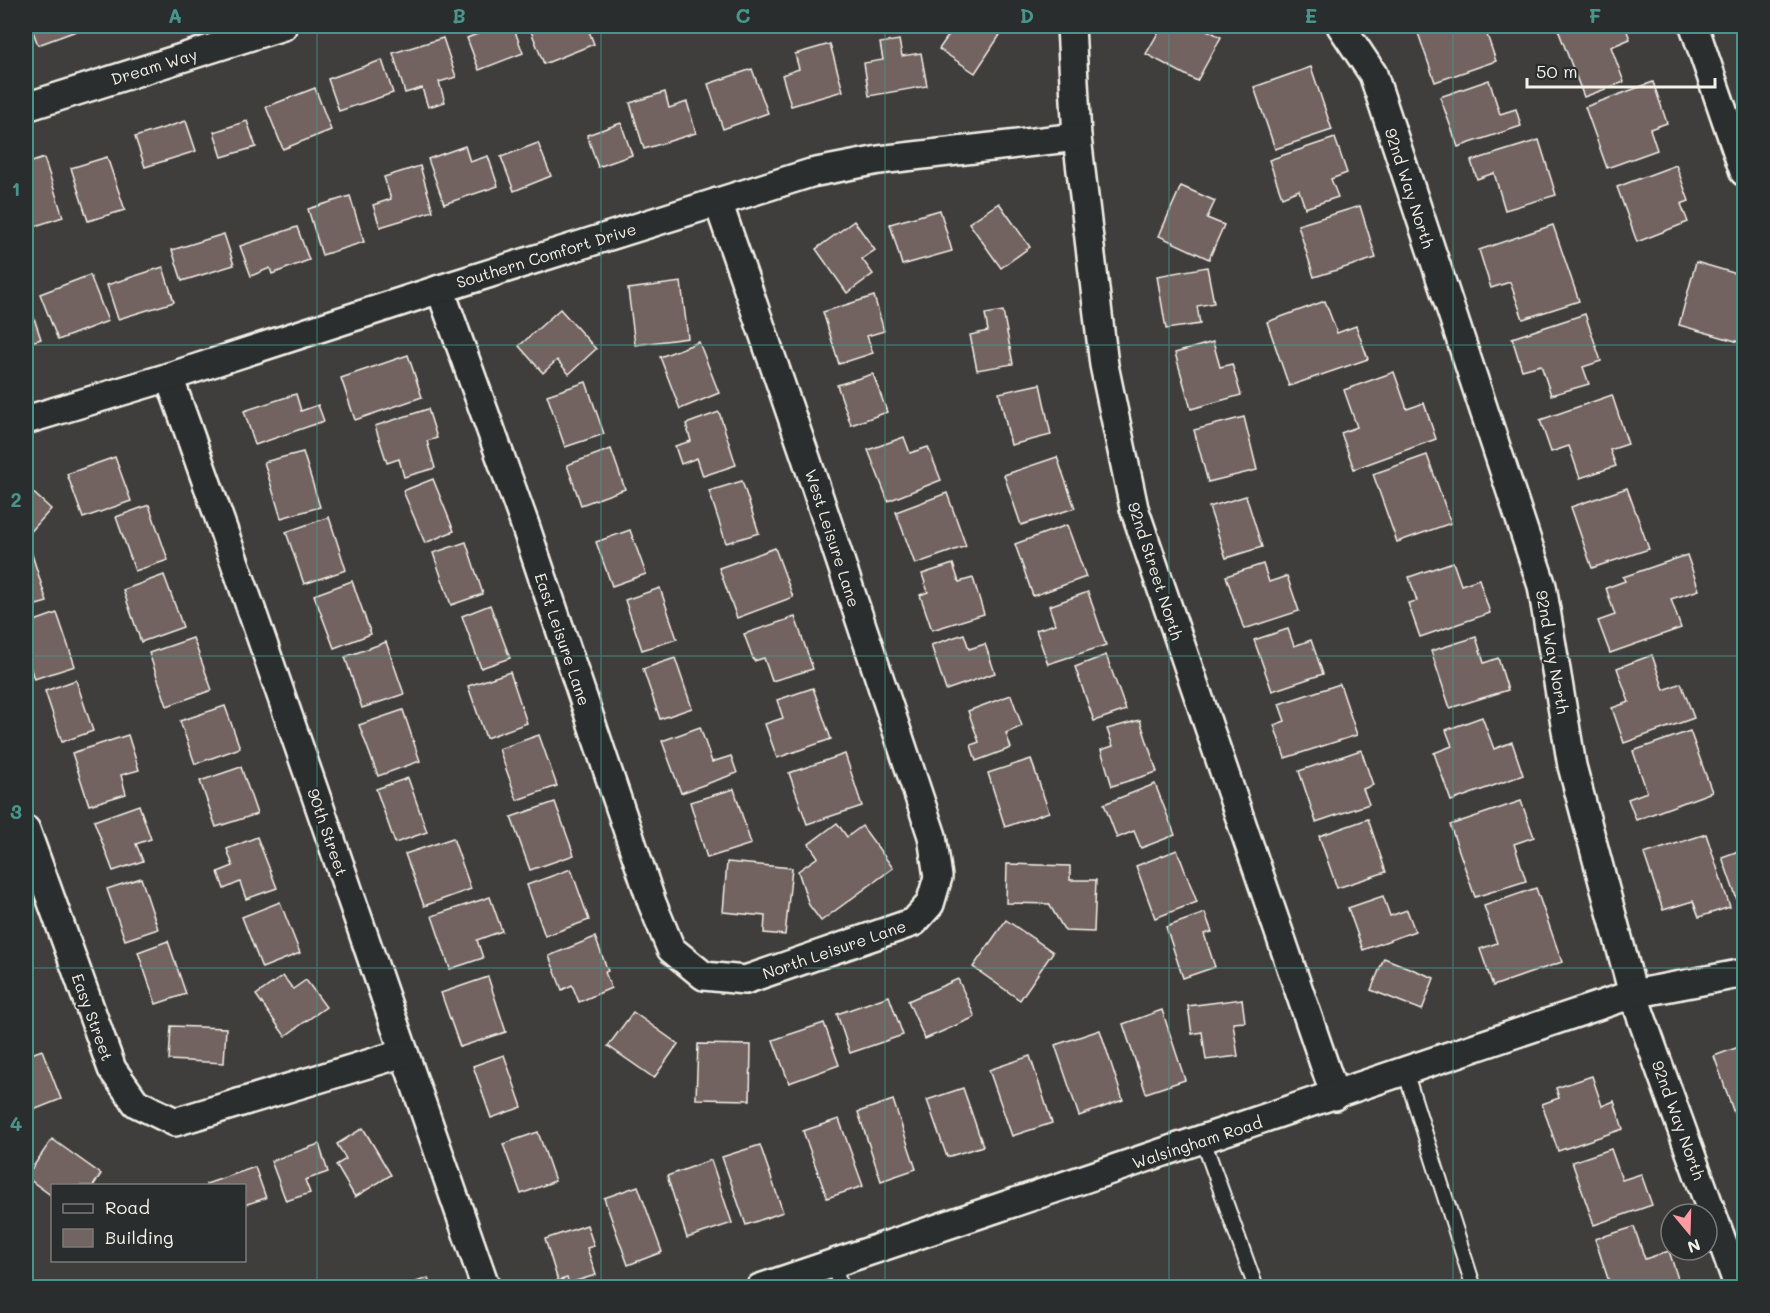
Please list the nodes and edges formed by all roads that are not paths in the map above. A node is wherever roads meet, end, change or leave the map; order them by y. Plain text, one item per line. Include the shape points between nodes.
1 (283, 26) edge
2 (1071, 26) edge
3 (1341, 26) edge
4 (1694, 26) edge
5 (26, 107) edge
6 (1077, 137) junction
7 (1744, 172) edge
8 (718, 202) junction
9 (440, 289) junction
10 (168, 377) junction
11 (26, 420) edge
12 (26, 830) edge
13 (938, 877) joint
14 (1744, 973) edge
15 (704, 976) joint
16 (1633, 994) junction
17 (404, 1053) junction
18 (1405, 1071) junction
19 (1335, 1096) junction
20 (1203, 1140) junction
21 (837, 1275) edge
22 (486, 1287) edge
23 (760, 1287) edge
24 (1256, 1287) edge
25 (1474, 1287) edge
26 (1739, 1287) edge

1 - 5 street, Dream Way
2 - 6 street, 92nd Street North
3 - 16 street, 92nd Way North via 1373,74 1542,586 1572,766
4 - 7 street
6 - 8 street, Southern Comfort Drive via 879,160 811,172
6 - 19 street, 92nd Street North via 1104,365 1134,508
8 - 9 street, Southern Comfort Drive
8 - 13 street, West Leisure Lane via 932,836
9 - 10 street, Southern Comfort Drive
9 - 15 street, East Leisure Lane via 525,525 652,903 671,949
10 - 11 street, Southern Comfort Drive
10 - 17 street, 90th Street
12 - 17 street, Easy Street via 112,1070 136,1103 176,1122
13 - 15 street, North Leisure Lane via 930,903 914,921 745,980
14 - 16 street, Walsingham Road
16 - 18 street, Walsingham Road
16 - 26 street, 92nd Way North
17 - 22 street, 90th Street
18 - 19 street, Walsingham Road
18 - 25 lane
19 - 20 street, Walsingham Road
20 - 21 street, Walsingham Road
20 - 24 lane
21 - 23 street, Walsingham Road

